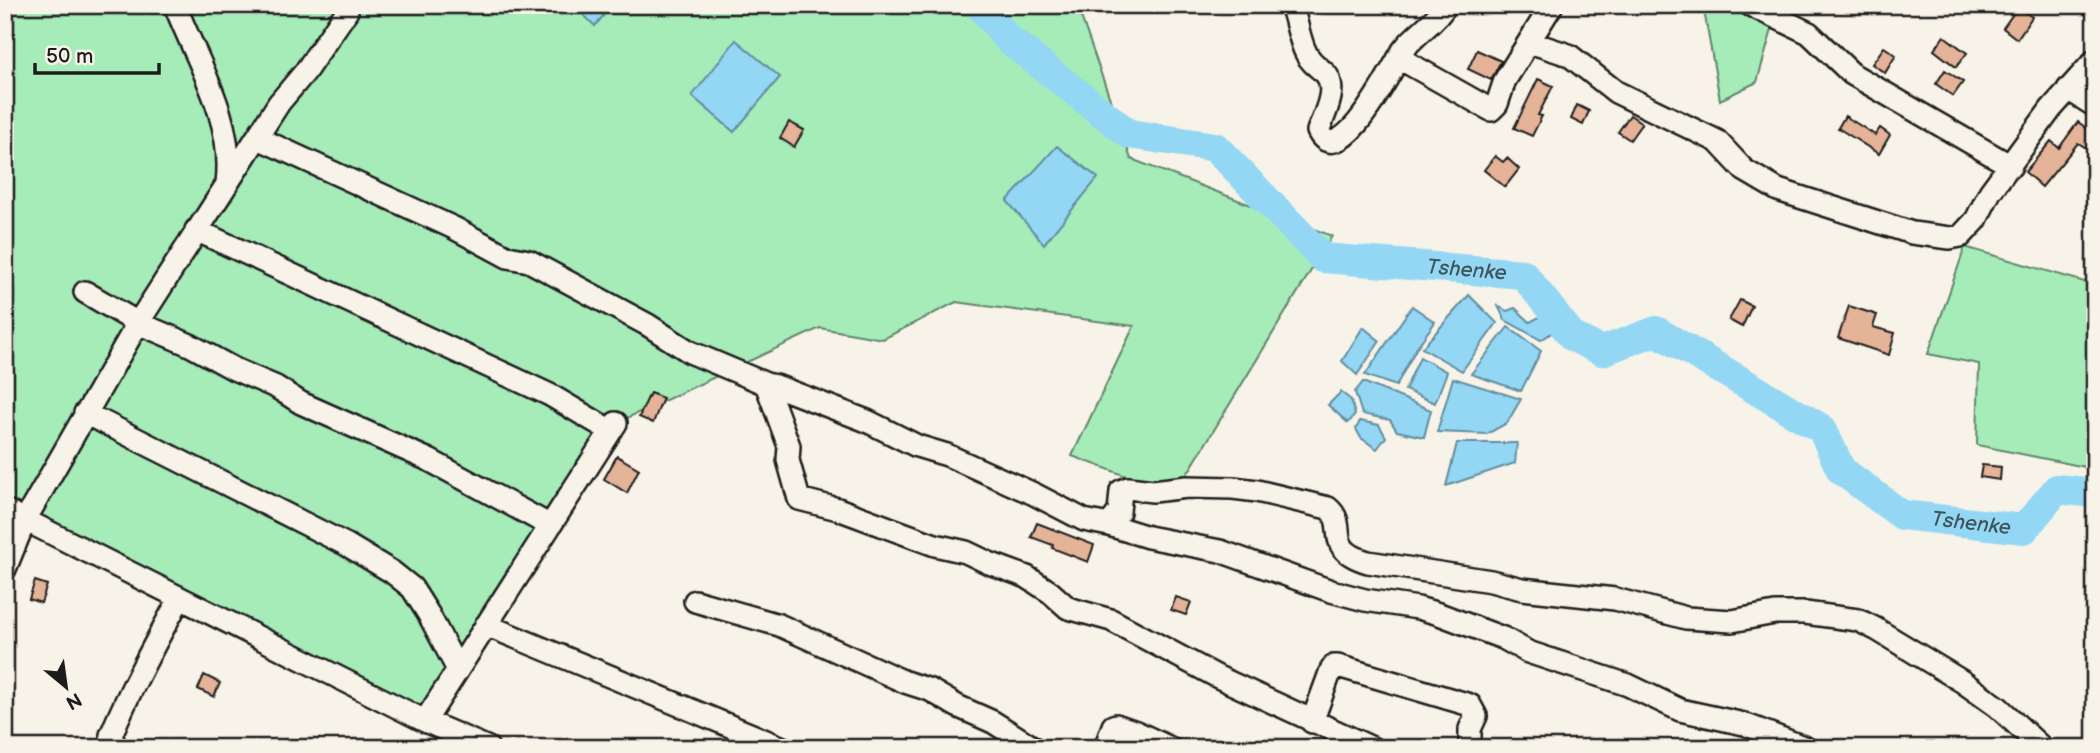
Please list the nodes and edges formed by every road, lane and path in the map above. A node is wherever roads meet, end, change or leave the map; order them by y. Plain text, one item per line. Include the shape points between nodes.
1 (175, 5) edge
2 (1292, 5) edge
3 (1446, 5) edge
4 (1552, 5) edge
5 (1750, 5) edge
6 (348, 11) dead end
7 (1529, 42) junction
8 (1399, 58) junction
9 (2095, 60) edge
10 (2068, 89) junction
11 (2095, 106) edge
12 (258, 138) junction
13 (2011, 166) junction
14 (226, 185) junction
15 (196, 230) junction
16 (85, 292) dead end
17 (138, 323) junction
18 (766, 384) junction
19 (85, 413) junction
20 (5, 510) edge
21 (25, 520) junction
22 (549, 525) junction
23 (1109, 525) junction
24 (5, 569) edge
25 (180, 598) junction
26 (695, 601) dead end
27 (486, 625) junction
28 (457, 668) junction
29 (425, 721) junction
30 (1312, 722) junction
31 (116, 748) edge
32 (488, 748) edge
33 (783, 748) edge
34 (1034, 748) edge
35 (1105, 748) edge
36 (1170, 748) edge
37 (1372, 748) edge
38 (1470, 748) edge
39 (1807, 748) edge
40 (2042, 748) edge

1 - 14 street via 209,82 227,139
2 - 8 street via 1306,54 1330,84 1318,131 1324,139 1343,138 1373,104
3 - 8 street
4 - 7 street
5 - 13 street via 1810,33 1852,74
6 - 12 street
7 - 8 street via 1491,110
7 - 13 street via 1569,55 1616,92 1717,141 1744,170 1778,190 1912,233 1961,236
9 - 10 street
10 - 11 street
10 - 13 street
12 - 14 street
12 - 18 street via 508,257 529,261 690,352
14 - 15 street
15 - 17 street
15 - 22 street via 614,427
16 - 17 street
17 - 19 street
17 - 22 street via 429,460
18 - 23 street via 947,455 1084,520
18 - 30 street via 789,446 788,460 799,499 966,552 1027,577 1068,608 1111,620
19 - 21 street
19 - 28 street via 392,572 412,588
20 - 21 street
21 - 24 street
21 - 25 street
22 - 27 street
23 - 39 street via 1220,551 1343,594 1428,611 1528,652 1628,685 1681,710 1744,724
23 - 40 street via 1119,512 1121,491 1128,488 1153,491 1200,486 1257,491 1328,508 1334,513 1342,548 1368,562 1522,589 1615,599 1699,619 1732,621 1805,613 1858,620 1963,682
25 - 29 street
25 - 31 street via 121,711 111,735
26 - 34 street via 779,625 930,690
27 - 28 street
27 - 33 street
28 - 29 street
29 - 32 street
30 - 37 street
30 - 38 street via 1331,670 1338,666 1469,705 1476,716 1469,729
35 - 36 street via 1116,725

